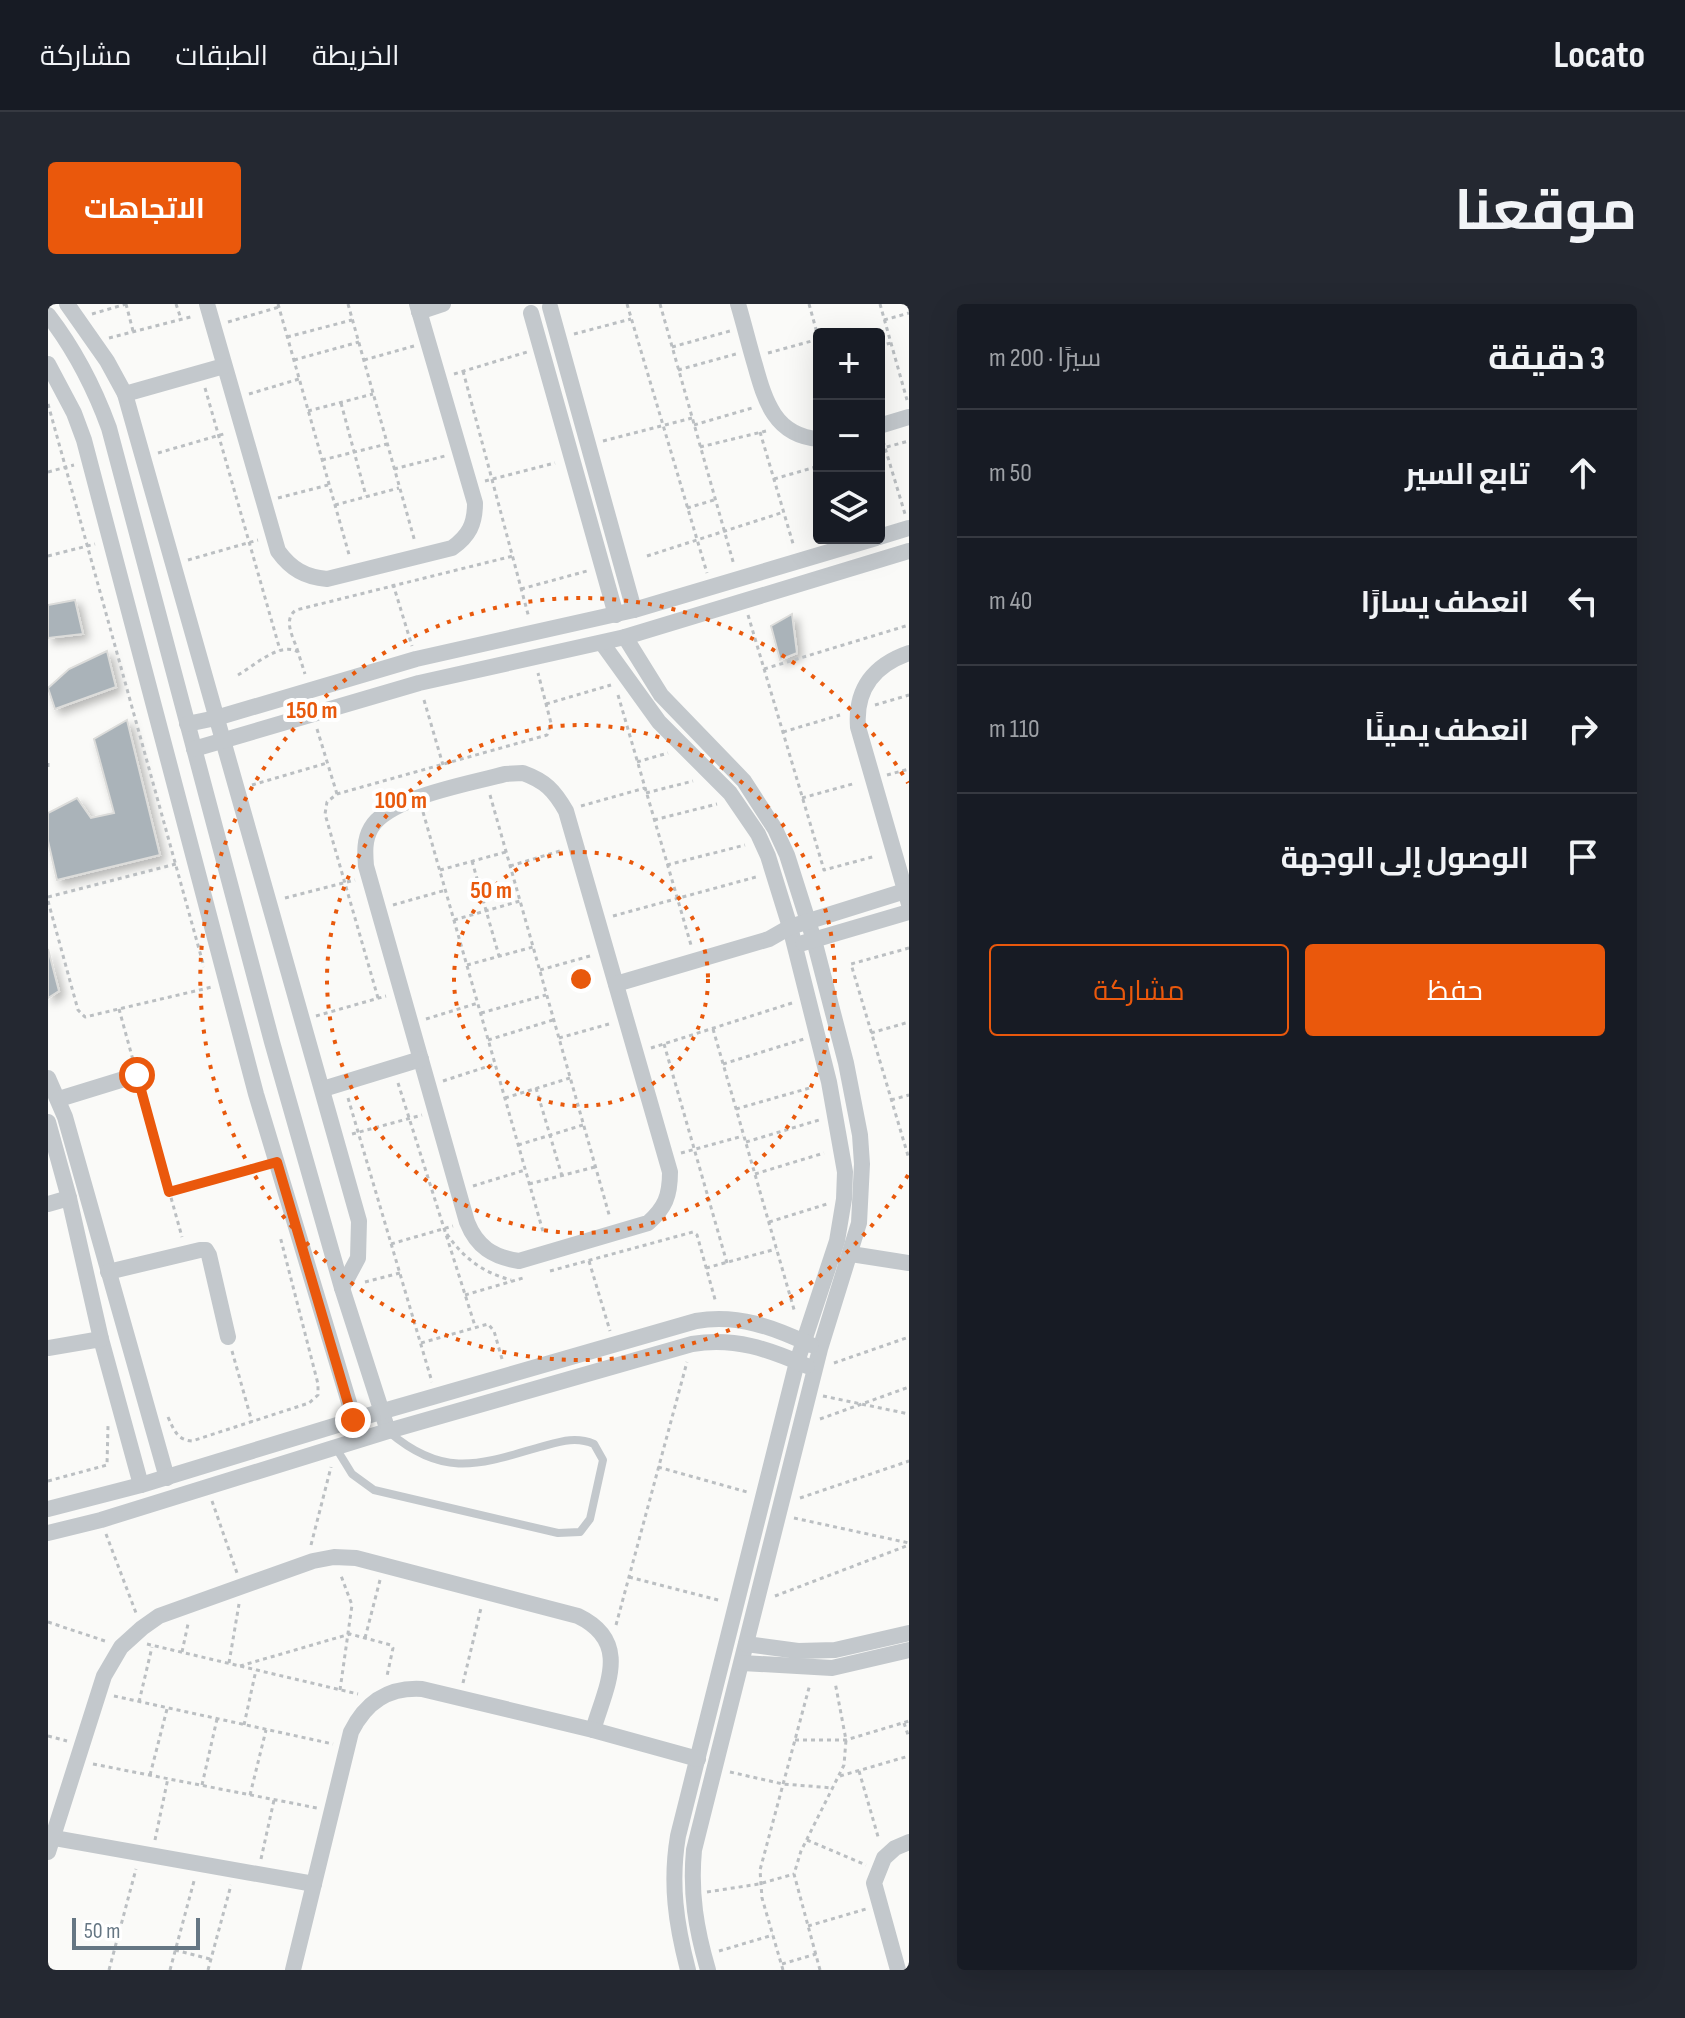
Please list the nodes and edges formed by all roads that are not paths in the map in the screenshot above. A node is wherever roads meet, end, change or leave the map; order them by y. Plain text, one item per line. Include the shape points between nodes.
1 (67, 304) edge
2 (443, 304) edge
3 (738, 304) edge
4 (551, 306) edge
5 (418, 308) edge
6 (524, 309) edge
7 (210, 314) edge
8 (48, 315) edge
9 (48, 364) edge
10 (224, 366) junction
11 (125, 394) junction
12 (909, 417) edge
13 (885, 424) edge
14 (813, 438) edge
15 (907, 521) edge
16 (885, 534) edge
17 (858, 544) edge
18 (909, 551) edge
19 (707, 589) junction
20 (634, 610) junction
21 (709, 611) junction
22 (616, 615) junction
23 (537, 633) junction
24 (625, 637) junction
25 (602, 643) junction
26 (909, 653) edge
27 (544, 654) junction
28 (216, 718) junction
29 (187, 724) junction
30 (223, 742) junction
31 (194, 749) junction
32 (907, 897) edge
33 (909, 912) edge
34 (809, 921) junction
35 (790, 927) junction
36 (769, 939) junction
37 (814, 940) junction
38 (795, 945) junction
39 (616, 984) junction
40 (421, 1059) junction
41 (137, 1075) road end
42 (48, 1078) edge
43 (323, 1089) junction
44 (59, 1099) junction
45 (48, 1122) edge
46 (69, 1198) junction
47 (48, 1204) edge
48 (851, 1254) junction
49 (909, 1263) edge
50 (108, 1272) junction
51 (342, 1288) junction
52 (687, 1324) junction
53 (101, 1339) junction
54 (233, 1341) road end
55 (803, 1341) junction
56 (692, 1344) junction
57 (48, 1348) edge
58 (820, 1349) junction
59 (797, 1362) junction
60 (815, 1370) junction
61 (380, 1412) junction
62 (353, 1420) junction
63 (388, 1431) junction
64 (360, 1439) junction
65 (336, 1448) junction
66 (167, 1478) junction
67 (141, 1485) junction
68 (48, 1509) edge
69 (48, 1533) edge
70 (902, 1643) edge
71 (746, 1644) junction
72 (742, 1663) junction
73 (593, 1730) junction
74 (698, 1759) junction
75 (49, 1842) edge
76 (909, 1842) edge
77 (314, 1884) junction
78 (706, 1963) edge
79 (293, 1970) edge
80 (688, 1970) edge
81 (898, 1970) edge

1 - 11 street
2 - 5 street
3 - 14 street via 766,404 784,427
4 - 6 street via 544,313
4 - 20 street
5 - 10 street via 475,503 471,529 452,548 327,579 298,572 272,536
6 - 22 street via 540,347
7 - 10 street
8 - 29 street via 89,378 109,428
9 - 62 street via 74,413 89,461 227,983
10 - 11 street
11 - 28 street
12 - 13 street
15 - 16 street
17 - 19 street
18 - 21 street
19 - 20 street
19 - 21 street
20 - 22 street
21 - 24 street
22 - 23 street
23 - 27 street
23 - 28 street via 416,659
24 - 25 street
24 - 34 street via 661,695 761,804 787,855
25 - 27 street
25 - 35 street via 643,703 735,800 761,841
26 - 32 street via 876,670 857,710
27 - 30 street via 419,683
28 - 29 street
28 - 30 street
29 - 31 street
30 - 31 street
30 - 43 street
31 - 51 street
32 - 34 street
33 - 37 street
34 - 35 street
34 - 37 street
35 - 36 street
35 - 38 street
36 - 38 street
36 - 39 street
37 - 38 street
37 - 48 street via 860,1135 862,1194
38 - 55 street via 842,1148 844,1199 837,1241
39 - 40 street via 670,1172 670,1192 648,1223 519,1261 484,1249 467,1222
39 - 40 street via 566,811 554,790 523,773 505,774 420,798 383,814 365,847
40 - 43 street
41 - 44 street
42 - 44 street
43 - 51 street via 359,1221 358,1258
44 - 50 street
45 - 46 street
46 - 47 street
46 - 53 street
48 - 49 street
48 - 58 street
50 - 54 street via 206,1250
50 - 66 street
51 - 61 street
52 - 55 street via 751,1322
52 - 56 street
52 - 61 street
53 - 57 street
53 - 67 street
55 - 58 street
55 - 59 street
56 - 59 street via 741,1342
56 - 63 street
58 - 60 street
59 - 60 street
59 - 74 street
60 - 71 street
61 - 62 street
61 - 63 street
62 - 64 street
62 - 66 street
63 - 64 street
63 - 65 lane via 427,1457 469,1465 568,1439 594,1444 603,1460 590,1519 580,1532 558,1533 374,1490 352,1474
64 - 65 street
65 - 69 street
66 - 67 street
67 - 68 street
70 - 71 street via 826,1651
70 - 72 street via 832,1668
71 - 72 street
72 - 78 street via 694,1850 694,1916
73 - 74 street
73 - 75 street via 613,1661 603,1634 592,1623 356,1558 313,1561 159,1616 125,1643 111,1661
73 - 77 street via 409,1688 380,1697 358,1719 347,1747
74 - 80 street via 678,1836 673,1883
75 - 77 street
76 - 81 street via 880,1864 874,1883
77 - 79 street

